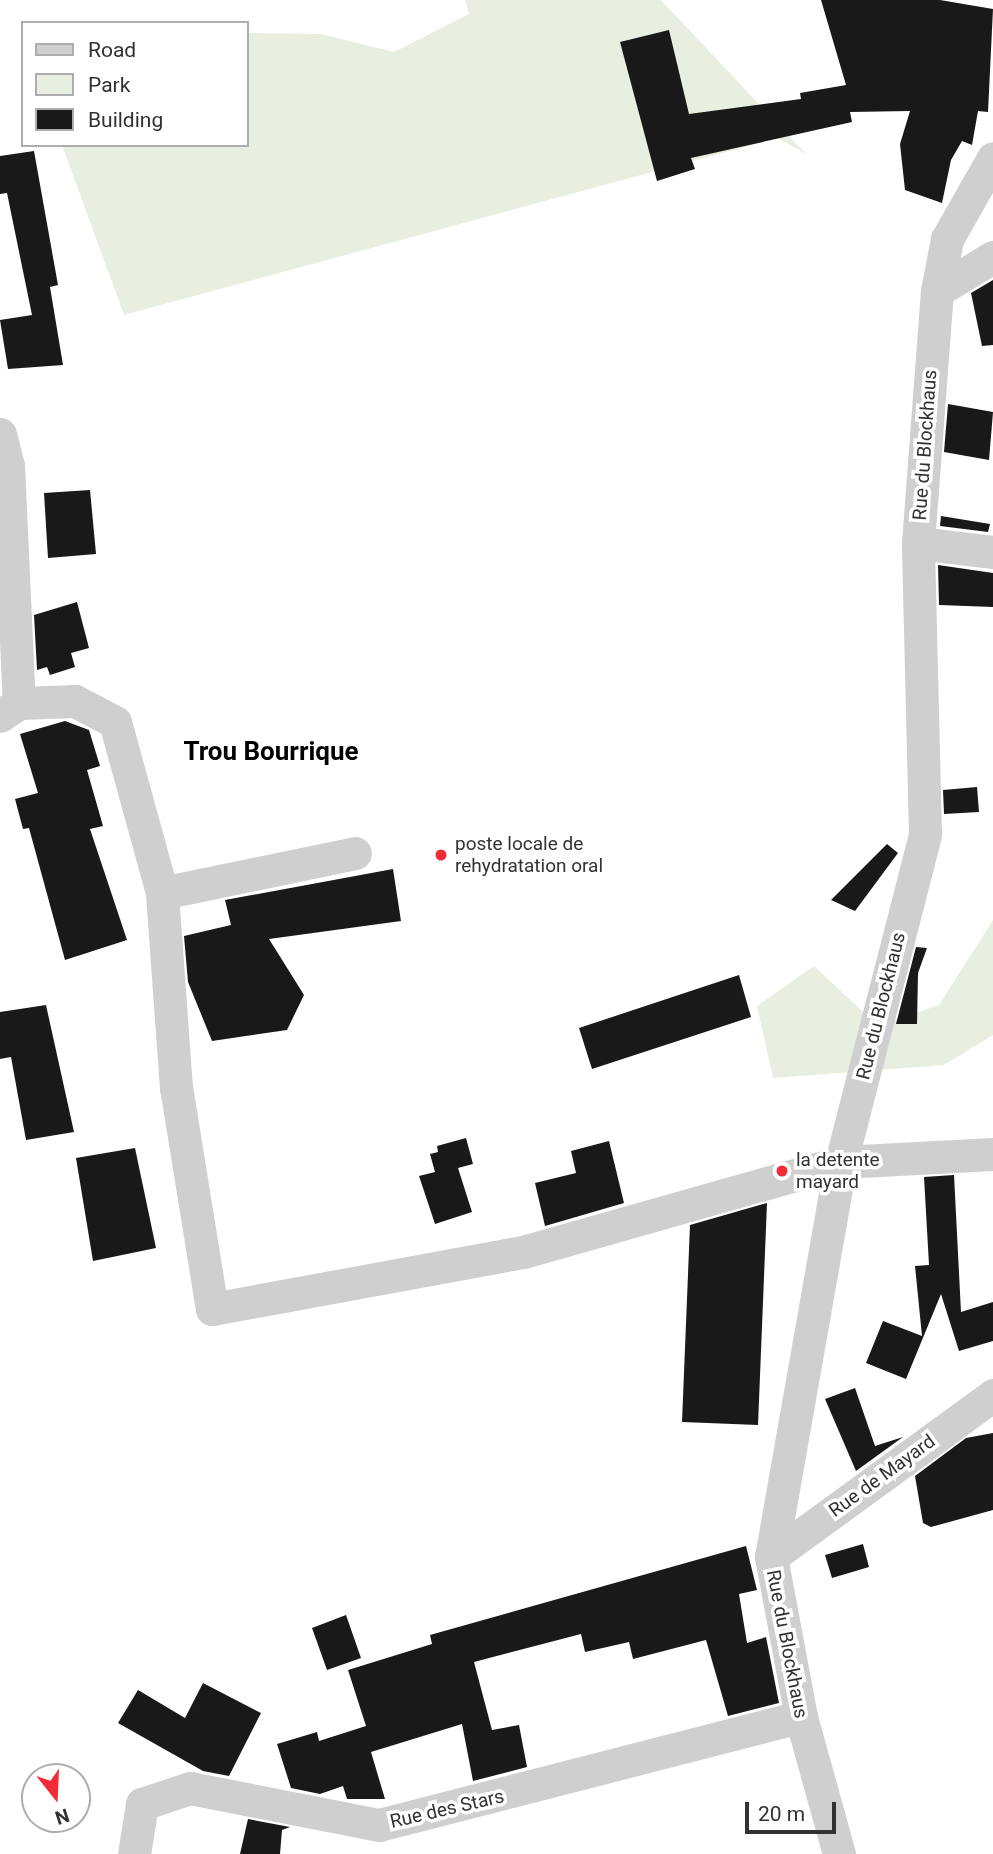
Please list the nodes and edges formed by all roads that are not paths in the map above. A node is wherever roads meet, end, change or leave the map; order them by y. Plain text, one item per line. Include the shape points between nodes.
1 (993, 158) edge
2 (993, 257) edge
3 (937, 291) junction
4 (0, 434) edge
5 (918, 543) junction
6 (993, 552) edge
7 (10, 709) edge
8 (355, 853) dead end
9 (162, 893) junction
10 (993, 1154) edge
11 (841, 1162) junction
12 (993, 1395) edge
13 (771, 1557) junction
14 (801, 1717) junction
15 (134, 1854) edge
16 (839, 1854) edge

1 - 3 street, Rue du Blockhaus via 947,239
2 - 3 street
3 - 5 street, Rue du Blockhaus
4 - 7 street via 8,465
5 - 6 street
5 - 11 street, Rue du Blockhaus via 925,834
7 - 9 street via 75,702 114,722
8 - 9 street
9 - 11 street via 176,1087 212,1308 523,1252
10 - 11 street
11 - 13 street, Rue du Blockhaus
12 - 13 street, Rue de Mayard
13 - 14 street, Rue du Blockhaus
14 - 15 street, Rue des Stars via 379,1825 190,1788 142,1804
14 - 16 street, Rue du Blockhaus

